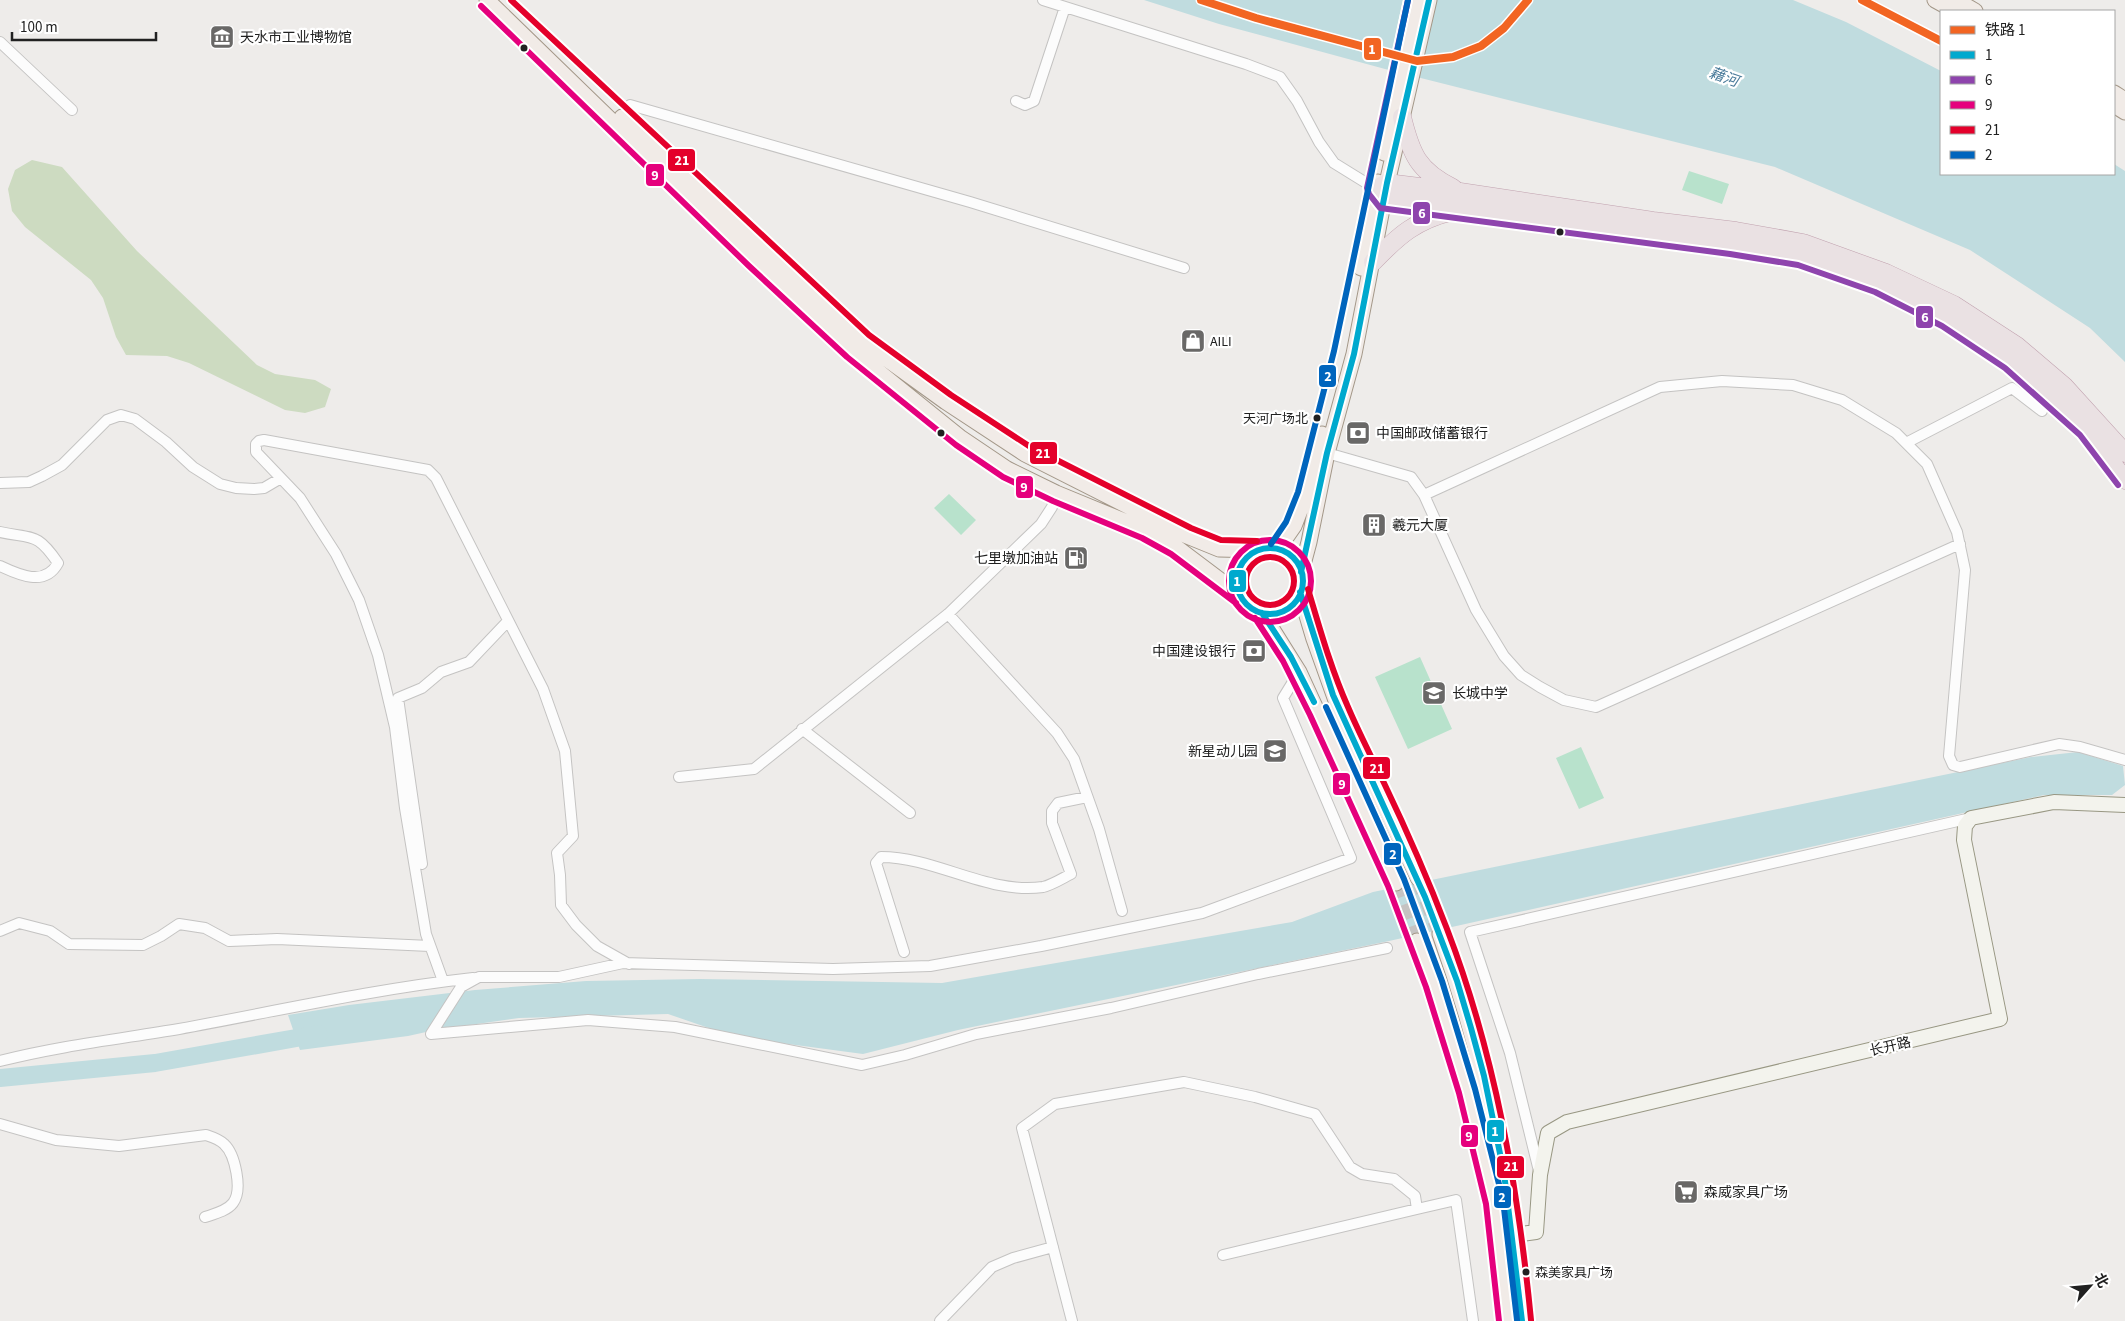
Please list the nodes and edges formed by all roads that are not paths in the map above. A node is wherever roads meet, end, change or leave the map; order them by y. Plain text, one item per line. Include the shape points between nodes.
1 (487, 0) edge
2 (498, 0) edge
3 (1043, 0) edge
4 (1417, 0) edge
5 (1429, 0) edge
6 (1935, 0) edge
7 (1956, 0) edge
8 (1065, 7) junction
9 (1953, 10) edge
10 (1973, 10) edge
11 (0, 42) edge
12 (1401, 97) junction
13 (1016, 102) dead end
14 (630, 104) dead end
15 (72, 110) dead end
16 (1402, 117) junction
17 (1383, 191) junction
18 (1459, 200) junction
19 (1373, 262) junction
20 (1184, 268) dead end
21 (2042, 411) dead end
22 (1906, 443) junction
23 (1327, 453) junction
24 (2125, 453) edge
25 (281, 478) junction
26 (2125, 480) edge
27 (0, 483) edge
28 (1056, 493) junction
29 (1424, 495) junction
30 (0, 532) edge
31 (1960, 544) junction
32 (1278, 549) junction
33 (1257, 550) junction
34 (0, 566) edge
35 (1301, 572) junction
36 (1300, 592) junction
37 (1241, 596) junction
38 (1262, 613) junction
39 (948, 614) junction
40 (508, 621) junction
41 (1299, 672) junction
42 (802, 729) junction
43 (2125, 760) edge
44 (680, 776) dead end
45 (1087, 797) junction
46 (2125, 805) edge
47 (910, 813) dead end
48 (1971, 818) junction
49 (1418, 878) tunnel mouth
50 (1396, 883) tunnel mouth
51 (1122, 911) dead end
52 (0, 931) edge
53 (1440, 934) tunnel mouth
54 (1418, 941) tunnel mouth
55 (430, 946) junction
56 (1387, 948) dead end
57 (904, 952) dead end
58 (628, 964) junction
59 (479, 977) junction
60 (447, 980) junction
61 (0, 1061) edge
62 (0, 1124) edge
63 (1540, 1175) junction
64 (1417, 1209) junction
65 (205, 1217) dead end
66 (1514, 1235) junction
67 (1053, 1247) junction
68 (1223, 1255) dead end
69 (940, 1321) edge
70 (1072, 1321) edge
71 (1473, 1321) edge
72 (1508, 1321) edge
73 (1522, 1321) edge

1 - 28 main road via 853,351 961,438 1006,469
2 - 33 main road via 849,329 893,364 1025,454 1138,512 1220,549
3 - 8 street
4 - 12 main road
5 - 12 main road
6 - 9 main road
7 - 10 main road
8 - 13 street via 1034,101 1026,104
8 - 17 street via 1280,77 1334,163
11 - 15 street
12 - 16 main road
12 - 17 main road
14 - 20 street via 970,202
16 - 17 main road
16 - 18 highway via 1408,142 1420,163
17 - 18 highway
17 - 19 main road
17 - 32 main road via 1306,495 1294,526
18 - 19 highway via 1399,235
18 - 24 highway via 1736,231 1793,242 1886,273 1954,305 2017,346 2064,386
18 - 26 highway via 1800,257 1878,284 1946,318 2010,361 2086,429
19 - 23 main road via 1354,354
21 - 22 street via 2012,388
22 - 29 street via 1896,432 1842,400 1793,385 1722,381 1660,387
22 - 31 street via 1927,464
23 - 29 street via 1411,477
23 - 35 main road
25 - 27 street via 264,488 254,489 220,484 193,467 136,419 121,415 107,420 62,465 29,482
25 - 40 street via 256,452 259,441 428,470 436,478
25 - 55 street via 300,498 336,554 359,600 378,655 395,727 405,808
28 - 37 main road via 1146,530 1176,547
28 - 39 street via 1041,524
29 - 31 street via 1476,610 1504,656 1521,675 1540,687 1564,700 1596,707
30 - 34 street via 38,540 58,563 54,570 33,578
31 - 43 street via 1965,570 1949,756 1953,765 1960,767 2059,744 2080,746
32 - 33 main road
32 - 35 main road via 1290,555
33 - 37 main road via 1246,558 1239,570 1237,583
35 - 36 main road
36 - 38 main road via 1293,604 1282,611
36 - 49 main road via 1339,709
37 - 38 main road via 1249,607
38 - 41 main road
39 - 42 street
39 - 45 street via 1056,733 1074,759
40 - 58 street via 543,689 565,751 573,836 557,853 561,905 597,946
40 - 60 street via 469,662 441,672 422,688 398,698 436,949
41 - 50 main road
41 - 58 street via 1283,698 1351,858 1202,913 930,966 833,969
42 - 44 street via 754,769
42 - 47 street
45 - 51 street
45 - 57 street via 1058,803 1052,811 1052,823 1071,874 1045,886 1013,888 901,859 881,857 876,864
46 - 48 street via 2054,802
48 - 63 street, 长开路 via 1964,826 1964,840 2000,1019 1567,1122 1548,1133
48 - 63 street via 1470,932 1510,1053
52 - 55 street via 19,923 50,931 69,944 143,945 179,924 205,928 229,941
53 - 66 main road via 1456,976 1486,1085
54 - 72 main road via 1467,1092 1495,1202
55 - 60 street
56 - 59 street via 976,1034 862,1065 675,1027 588,1020 431,1034 461,987
58 - 59 street via 559,977
59 - 60 street
60 - 61 street via 41,1051
62 - 65 street via 56,1140 119,1146 206,1135 215,1138 229,1150 238,1189 229,1207
63 - 66 street, 长开路 via 1536,1232
64 - 67 street via 1415,1196 1394,1179 1362,1174 1350,1168 1315,1114 1184,1082 1055,1104 1022,1128
64 - 68 street
64 - 71 street via 1456,1200
66 - 73 main road
67 - 69 street via 992,1267
67 - 70 street

